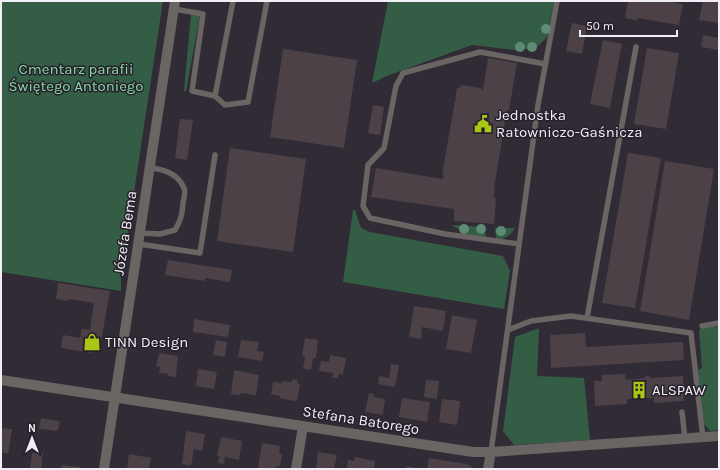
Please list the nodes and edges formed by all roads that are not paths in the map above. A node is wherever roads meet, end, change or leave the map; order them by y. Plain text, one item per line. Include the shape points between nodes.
1 (233, 1) edge
2 (267, 1) edge
3 (557, 1) edge
4 (175, 5) edge
5 (636, 47) dead end
6 (545, 64) junction
7 (215, 96) junction
8 (215, 155) dead end
9 (150, 168) junction
10 (140, 233) junction
11 (139, 244) junction
12 (519, 244) junction
13 (587, 318) junction
14 (719, 323) edge
15 (702, 326) dead end
16 (508, 330) junction
17 (1, 380) edge
18 (116, 398) junction
19 (682, 412) dead end
20 (303, 426) junction
21 (719, 436) edge
22 (703, 438) junction
23 (685, 439) junction
24 (491, 452) junction
25 (104, 469) edge
26 (296, 469) edge
27 (488, 469) edge

1 - 7 lane
2 - 7 lane via 248,102 225,105
3 - 6 lane
4 - 7 lane via 204,14 192,91
4 - 9 street, Józefa Bema
5 - 13 lane
6 - 12 lane
6 - 12 lane via 480,52 403,73 396,86 384,148 368,165 363,206 370,218 445,234
8 - 11 lane via 200,253
9 - 10 street, Józefa Bema
9 - 10 lane via 163,169 178,178 185,192 182,220 175,230 160,234
10 - 11 street, Józefa Bema
11 - 18 street, Józefa Bema
12 - 16 lane
13 - 16 lane via 571,316 530,322
13 - 22 lane via 691,333
14 - 15 lane
16 - 24 lane
17 - 18 street, Stefana Batorego
18 - 20 street, Stefana Batorego
18 - 25 street, Józefa Bema
19 - 23 lane
20 - 24 street, Stefana Batorego via 473,452
20 - 26 street
21 - 22 street, Stefana Batorego
22 - 23 street, Stefana Batorego
23 - 24 street, Stefana Batorego
24 - 27 street

